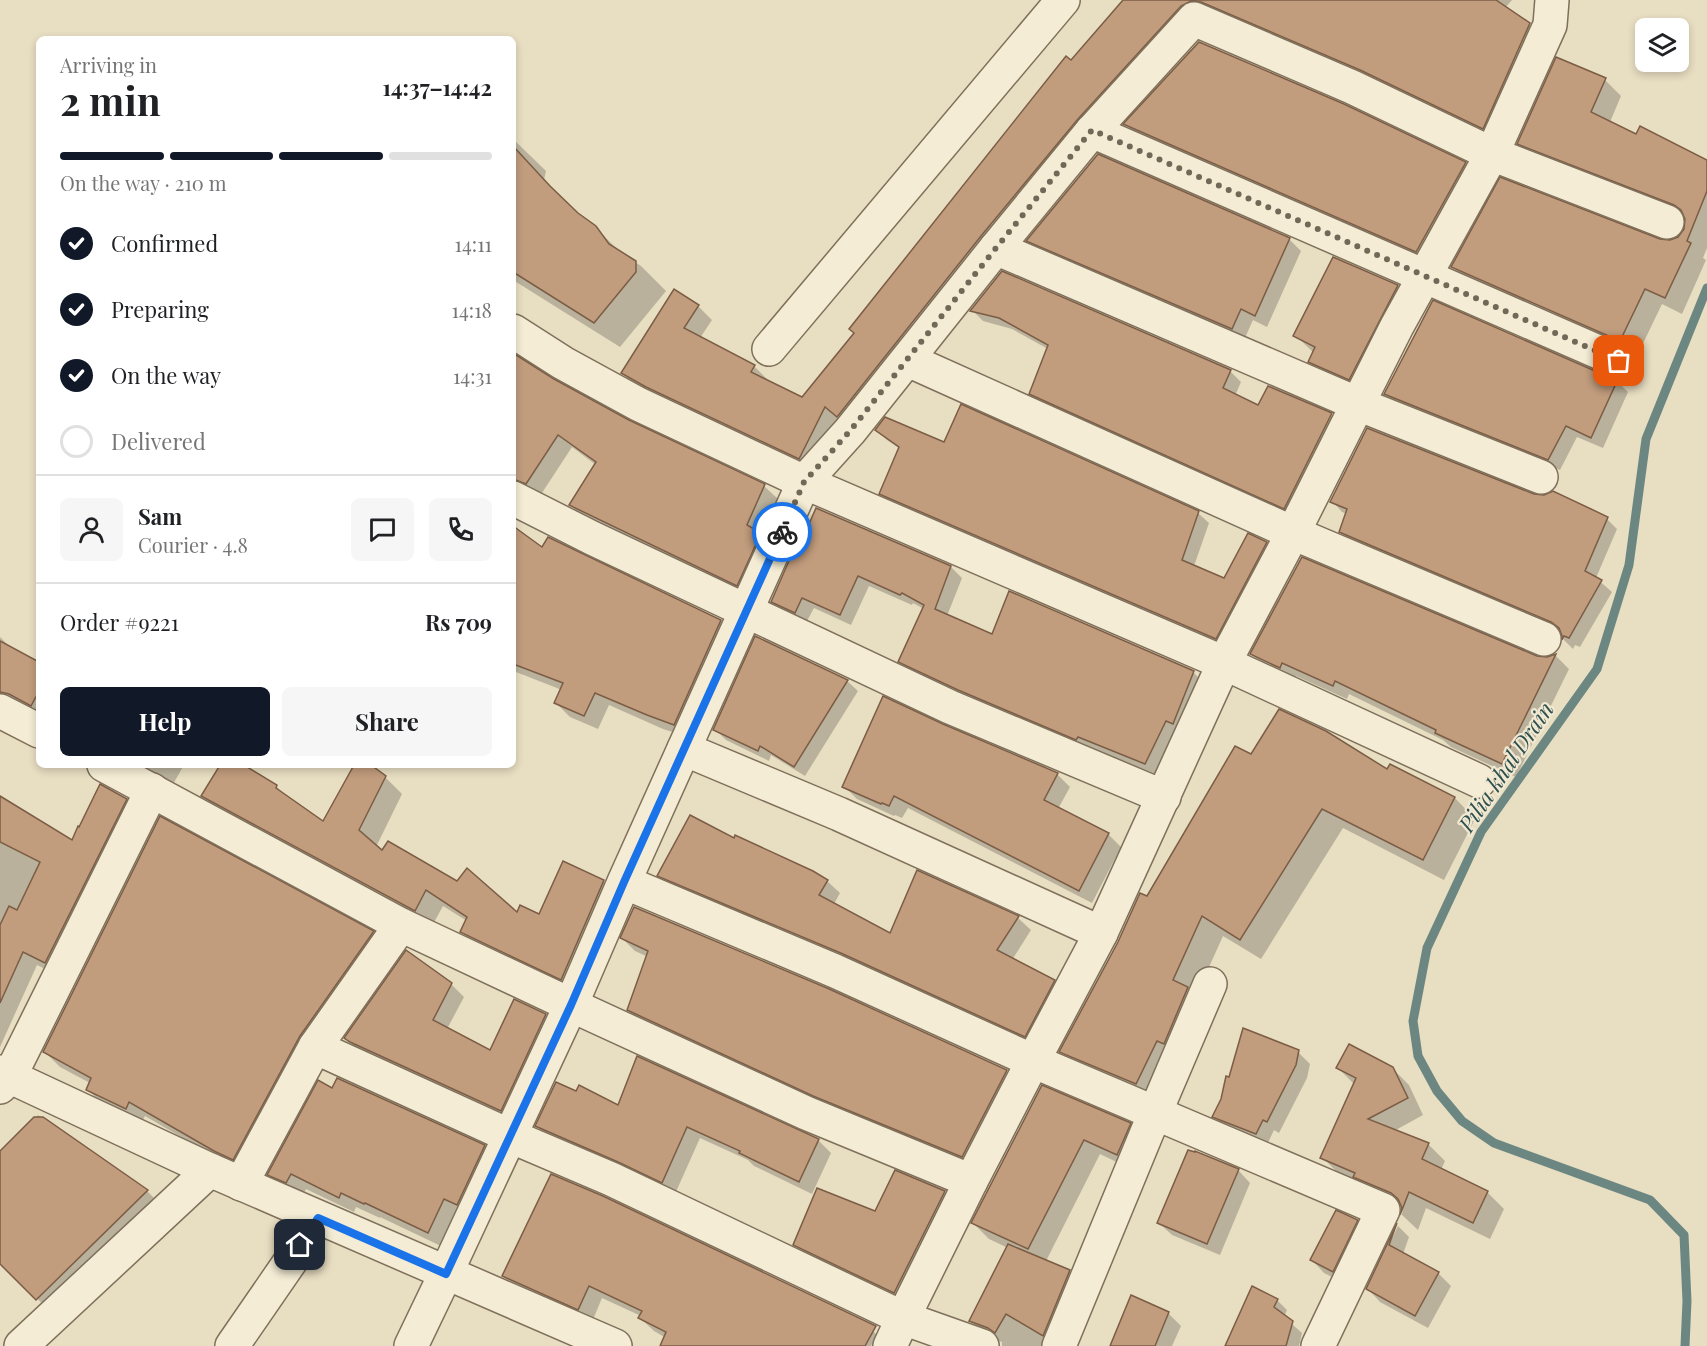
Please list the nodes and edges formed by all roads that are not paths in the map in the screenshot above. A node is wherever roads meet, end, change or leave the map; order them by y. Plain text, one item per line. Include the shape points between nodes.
1 (1062, 0) edge
2 (1552, 0) edge
3 (1202, 9) edge
4 (1092, 130) junction
5 (1492, 154) junction
6 (1667, 222) dead end
7 (996, 248) junction
8 (1425, 275) junction
9 (516, 333) edge
10 (769, 349) dead end
11 (908, 360) junction
12 (1619, 361) dead end
13 (1358, 404) junction
14 (1541, 477) dead end
15 (804, 482) junction
16 (516, 500) edge
17 (1293, 533) junction
18 (747, 610) junction
19 (1544, 639) dead end
20 (1224, 663) junction
21 (0, 711) edge
22 (36, 729) edge
23 (684, 749) junction
24 (110, 768) edge
25 (1479, 781) dead end
26 (152, 790) junction
27 (1164, 797) junction
28 (624, 882) junction
29 (401, 926) junction
30 (1101, 933) junction
31 (1210, 984) dead end
32 (571, 1005) junction
33 (315, 1047) junction
34 (1033, 1061) junction
35 (3, 1078) edge
36 (1155, 1113) junction
37 (510, 1136) junction
38 (210, 1170) junction
39 (971, 1181) junction
40 (241, 1184) junction
41 (318, 1218) junction
42 (446, 1274) junction
43 (897, 1332) edge
44 (21, 1346) edge
45 (232, 1346) edge
46 (411, 1346) edge
47 (615, 1346) edge
48 (982, 1346) edge
49 (1059, 1346) edge
50 (1318, 1346) edge

1 - 10 street
2 - 5 street via 1550,25
3 - 4 street
3 - 5 street
4 - 7 street
4 - 8 street
5 - 6 street
5 - 8 street
7 - 11 street
7 - 13 street
8 - 12 street
8 - 13 street
9 - 15 street via 638,404
11 - 15 street
11 - 17 street
13 - 14 street
13 - 17 street
15 - 18 street
15 - 20 street
16 - 18 street
17 - 19 street
17 - 20 street
18 - 23 street
18 - 27 street via 950,707
20 - 25 street
20 - 27 street
21 - 22 street
23 - 28 street
23 - 30 street via 839,814
24 - 26 street
26 - 29 street
26 - 35 street
27 - 30 street
28 - 32 street
28 - 34 street via 836,971
29 - 32 street
29 - 33 street
30 - 34 street
31 - 36 street
32 - 37 street
32 - 39 street via 806,1113
33 - 37 street
33 - 40 street
34 - 36 street
34 - 39 street
35 - 38 street
36 - 49 street
36 - 50 street via 1383,1210
37 - 42 street
37 - 43 street via 611,1179
38 - 40 street
38 - 44 street
39 - 43 street
40 - 41 street
41 - 42 street
41 - 45 street
42 - 46 street
42 - 47 street
43 - 48 street

